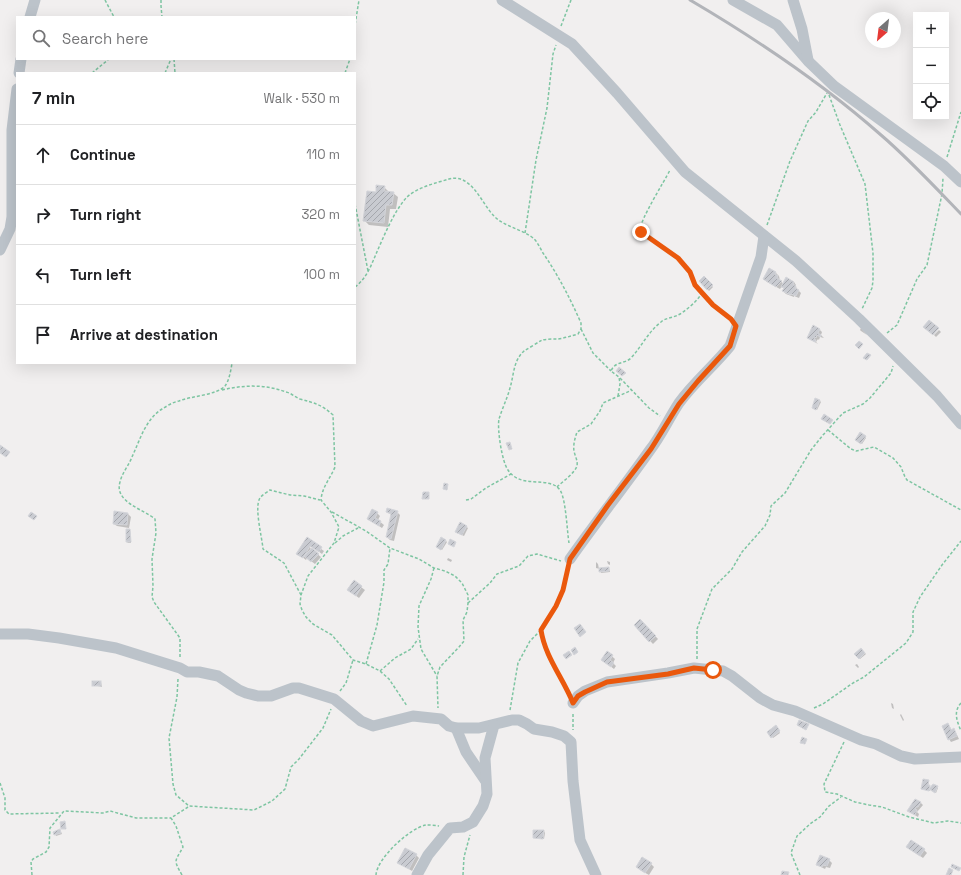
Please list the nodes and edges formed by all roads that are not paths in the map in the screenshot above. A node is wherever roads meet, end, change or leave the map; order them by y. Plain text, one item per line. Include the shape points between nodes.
1 (35, 0) edge
2 (502, 0) edge
3 (733, 0) edge
4 (793, 0) edge
5 (30, 16) edge
6 (21, 60) edge
7 (808, 61) junction
8 (19, 72) edge
9 (16, 97) edge
10 (961, 182) edge
11 (764, 236) junction
12 (0, 250) edge
13 (961, 424) edge
14 (570, 561) road end
15 (0, 634) edge
16 (573, 703) road end
17 (499, 724) junction
18 (456, 728) junction
19 (961, 757) edge
20 (485, 780) junction
21 (417, 875) edge
22 (596, 875) edge

1 - 5 street
2 - 11 street via 572,44 675,161 702,187
3 - 7 street via 777,25
4 - 7 street
6 - 8 street
7 - 10 street via 834,86 944,166
9 - 12 street via 12,130 12,217
11 - 13 street via 880,339
11 - 14 street via 761,257 730,346 684,398 651,449 608,505
15 - 18 street via 28,634 116,648 187,672 218,676 239,690 258,696 271,696 299,688 334,699 366,724 373,726 413,716 441,719
16 - 19 street via 578,696 607,682 694,668 723,671 773,705 902,756 915,759
17 - 18 street via 479,728
17 - 20 street via 485,758
17 - 22 street via 519,720 534,729 564,736 571,742 580,840
18 - 20 street via 466,752
20 - 21 street via 487,794 473,822 463,827 450,828 428,855

